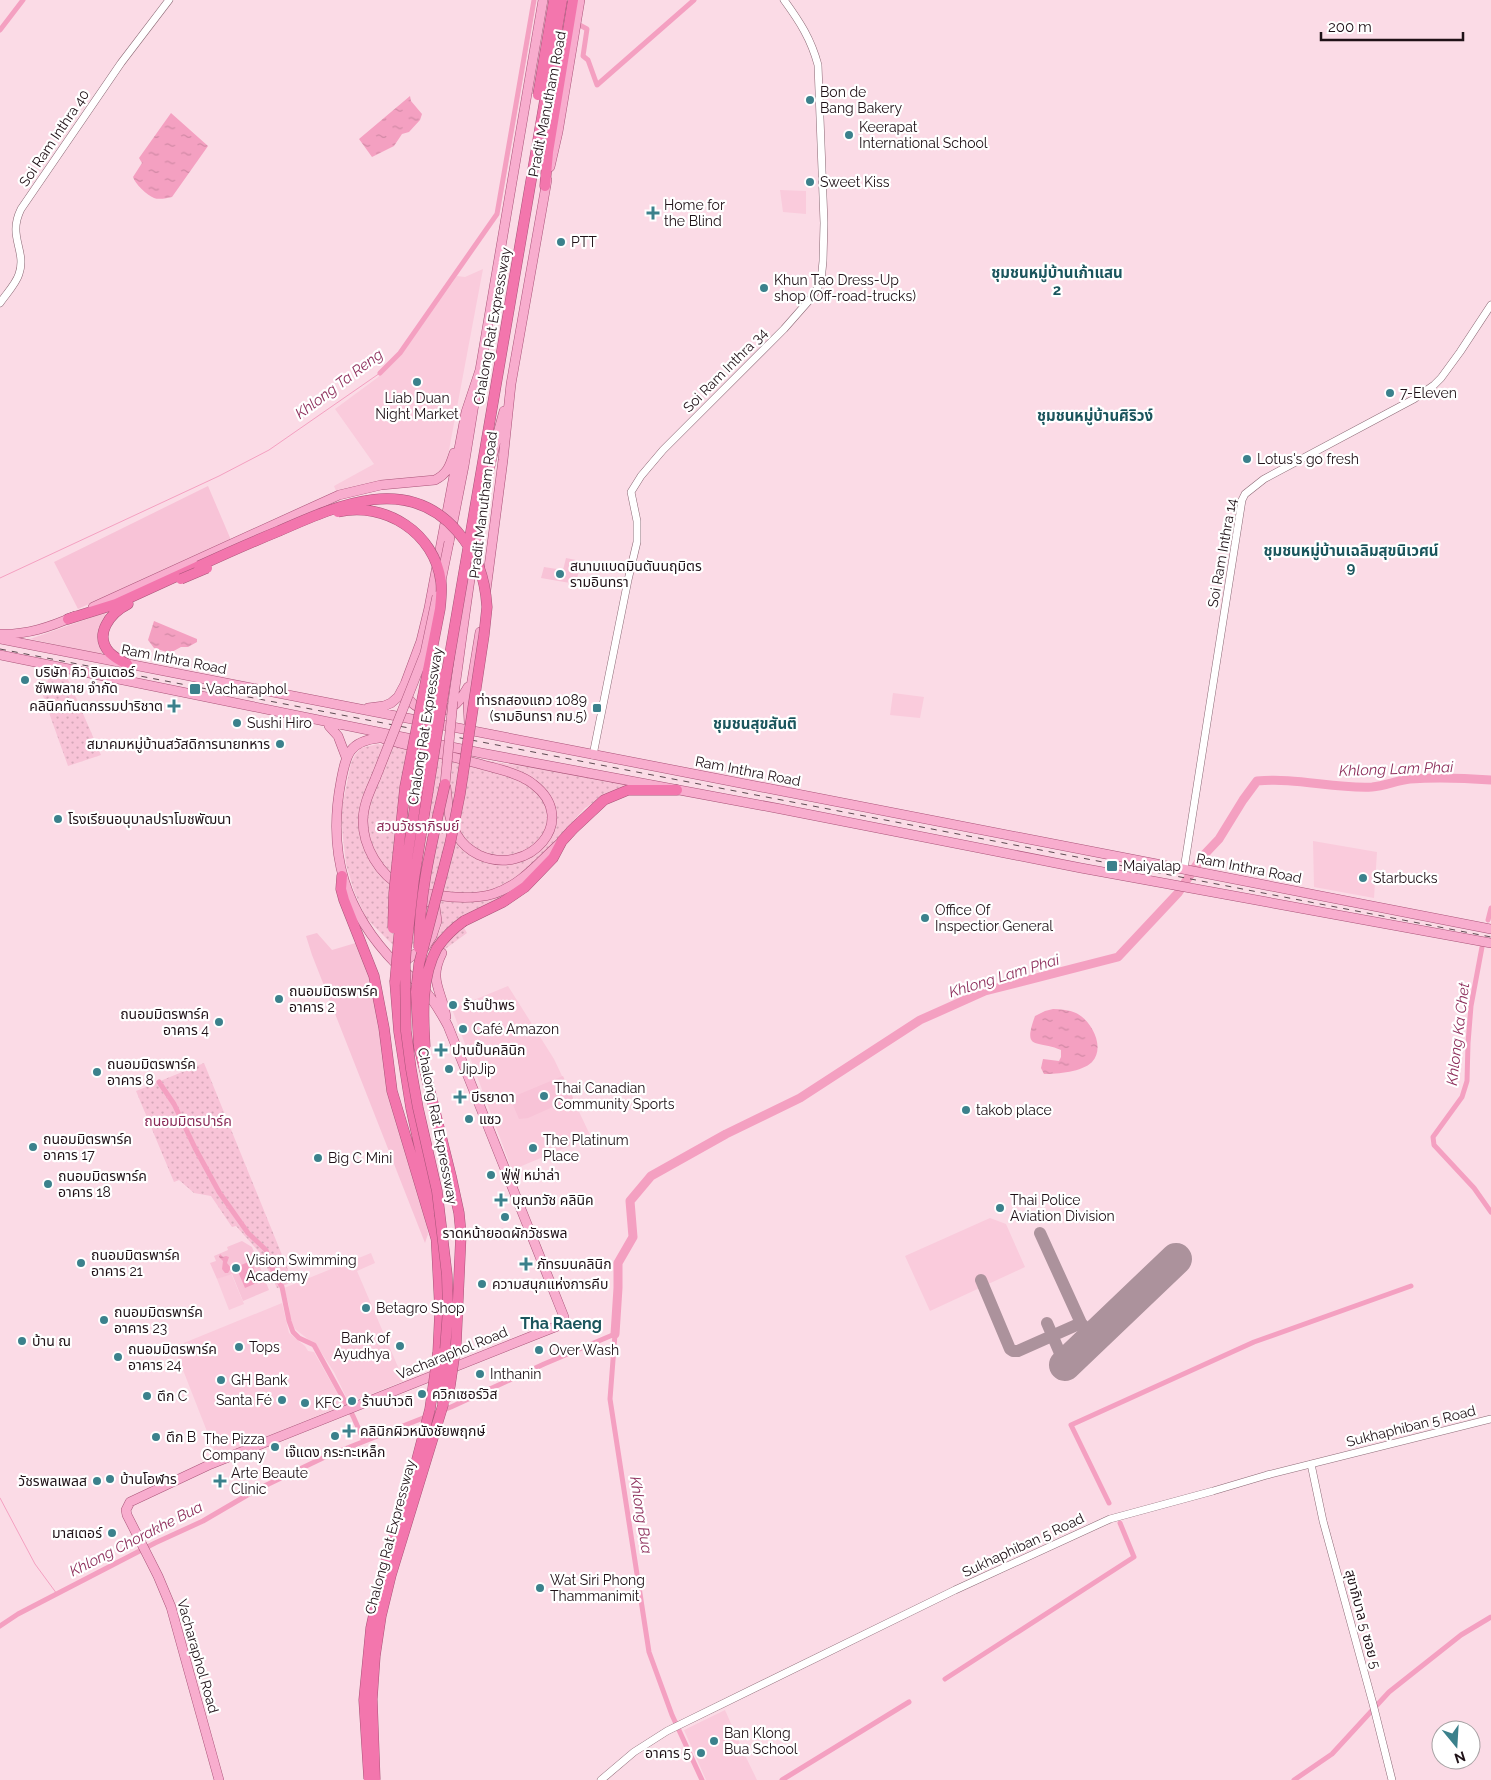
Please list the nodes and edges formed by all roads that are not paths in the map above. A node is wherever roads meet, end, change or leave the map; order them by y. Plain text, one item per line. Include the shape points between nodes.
1 (169, 0) edge
2 (554, 0) edge
3 (562, 0) edge
4 (572, 0) edge
5 (580, 0) edge
6 (784, 0) edge
7 (542, 5) edge
8 (545, 186) junction
9 (0, 303) edge
10 (1491, 305) edge
11 (480, 370) junction
12 (511, 384) junction
13 (466, 412) junction
14 (196, 563) junction
15 (68, 619) joint
16 (0, 634) edge
17 (0, 639) edge
18 (63, 652) junction
19 (0, 654) edge
20 (127, 664) junction
21 (60, 666) junction
22 (471, 681) junction
23 (405, 684) junction
24 (358, 709) junction
25 (276, 711) junction
26 (329, 726) junction
27 (491, 736) junction
28 (379, 738) junction
29 (593, 755) junction
30 (346, 757) junction
31 (445, 784) junction
32 (677, 790) junction
33 (562, 842) junction
34 (1039, 842) junction
35 (1036, 858) junction
36 (1187, 870) junction
37 (342, 876) junction
38 (1263, 885) junction
39 (420, 892) junction
40 (1260, 900) junction
41 (1491, 929) edge
42 (1491, 943) edge
43 (425, 947) junction
44 (419, 964) junction
45 (398, 966) junction
46 (395, 982) junction
47 (448, 1026) junction
48 (431, 1100) junction
49 (436, 1238) junction
50 (443, 1405) junction
51 (1491, 1419) edge
52 (1311, 1464) junction
53 (220, 1780) edge
54 (369, 1780) edge
55 (375, 1780) edge
56 (601, 1780) edge
57 (1392, 1780) edge

1 - 9 street, Soi Ram Inthra 40 via 121,62 21,209 14,227 21,262 19,275
2 - 46 highway, Chalong Rat Expressway, bridge via 442,669 417,793 404,879
3 - 50 highway, Chalong Rat Expressway, bridge via 448,671 414,879 406,950 408,1040 418,1108 437,1191 447,1275
4 - 8 highway
5 - 8 main road, Pradit Manutham Road via 558,132
6 - 29 street, Soi Ram Inthra 34 via 805,30 818,65 824,223 821,281 813,296 784,329 663,450 632,488 637,542
7 - 11 main road, Pradit Manutham Road
8 - 12 main road, Pradit Manutham Road
10 - 36 street, Soi Ram Inthra 14 via 1434,385 1414,399 1264,479 1245,494 1227,589
11 - 13 main road, Pradit Manutham Road
11 - 39 main road, bridge via 464,466 425,653 367,798 363,820 367,843 385,873 402,886
12 - 22 main road, Pradit Manutham Road via 485,598
12 - 31 main road, bridge via 492,454 474,551
13 - 14 main road via 451,462 442,476 339,495
13 - 23 main road, Pradit Manutham Road via 429,608
14 - 15 highway via 116,604
14 - 44 highway, bridge via 334,508 376,498 419,504 446,520 467,542 477,560 486,589 484,635 450,844
15 - 16 main road via 30,632
17 - 18 main road, Ram Inthra Road
18 - 20 main road, Ram Inthra Road
18 - 21 main road
19 - 21 main road
20 - 24 main road, Ram Inthra Road
20 - 46 highway, bridge via 113,656 106,647 103,635 107,623 124,606 181,579 317,519 348,510 383,513 418,535 438,568 441,602 405,787 394,893 392,957
21 - 25 main road
22 - 23 main road via 458,702 439,712 412,704
22 - 27 main road, Pradit Manutham Road via 469,723
23 - 24 main road, Pradit Manutham Road via 398,697 384,706
24 - 27 main road, Ram Inthra Road
25 - 26 main road
25 - 32 main road
26 - 28 main road
26 - 30 main road via 338,736
27 - 29 main road, Ram Inthra Road
28 - 30 main road via 360,742
28 - 31 main road, bridge via 503,770 532,782 545,794 552,818 550,831 540,846 514,860 486,858 470,851 452,825
29 - 34 main road, Ram Inthra Road
30 - 37 main road, Vacharaphol Road via 336,823
31 - 44 highway, bridge via 424,881
32 - 33 highway via 642,789 615,794 594,808
32 - 35 main road
33 - 39 main road, bridge via 523,878 491,894 452,898
33 - 48 highway, bridge via 553,858 525,887 464,921 438,948 426,984 425,1045
34 - 35 main road
34 - 36 main road, Ram Inthra Road
35 - 40 main road
36 - 38 main road, Ram Inthra Road
37 - 45 main road, Vacharaphol Road via 360,918
37 - 49 highway via 341,889 374,976 396,1108
38 - 40 main road
38 - 41 main road, Ram Inthra Road
39 - 43 main road, bridge via 435,907 438,921
40 - 42 main road
43 - 45 main road
43 - 47 main road via 426,958 440,955 434,975
44 - 48 highway, bridge via 416,992 418,1038
45 - 47 main road, Vacharaphol Road via 422,987
46 - 49 highway, Chalong Rat Expressway via 410,1108 430,1194
47 - 53 main road, Vacharaphol Road via 563,1320 560,1325 211,1464 134,1499 128,1506 126,1510 174,1618
48 - 50 highway, bridge via 451,1176 461,1234 456,1344 450,1386
49 - 54 highway, Chalong Rat Expressway, bridge via 440,1319 430,1409 384,1568 371,1628 364,1700
50 - 55 highway, Chalong Rat Expressway, bridge via 381,1616 372,1699
51 - 52 street, Sukhaphiban 5 Road
52 - 56 street, Sukhaphiban 5 Road via 1110,1518 667,1731 634,1752
52 - 57 street, สุขาภิบาล 5 ซอย 5 via 1323,1521

